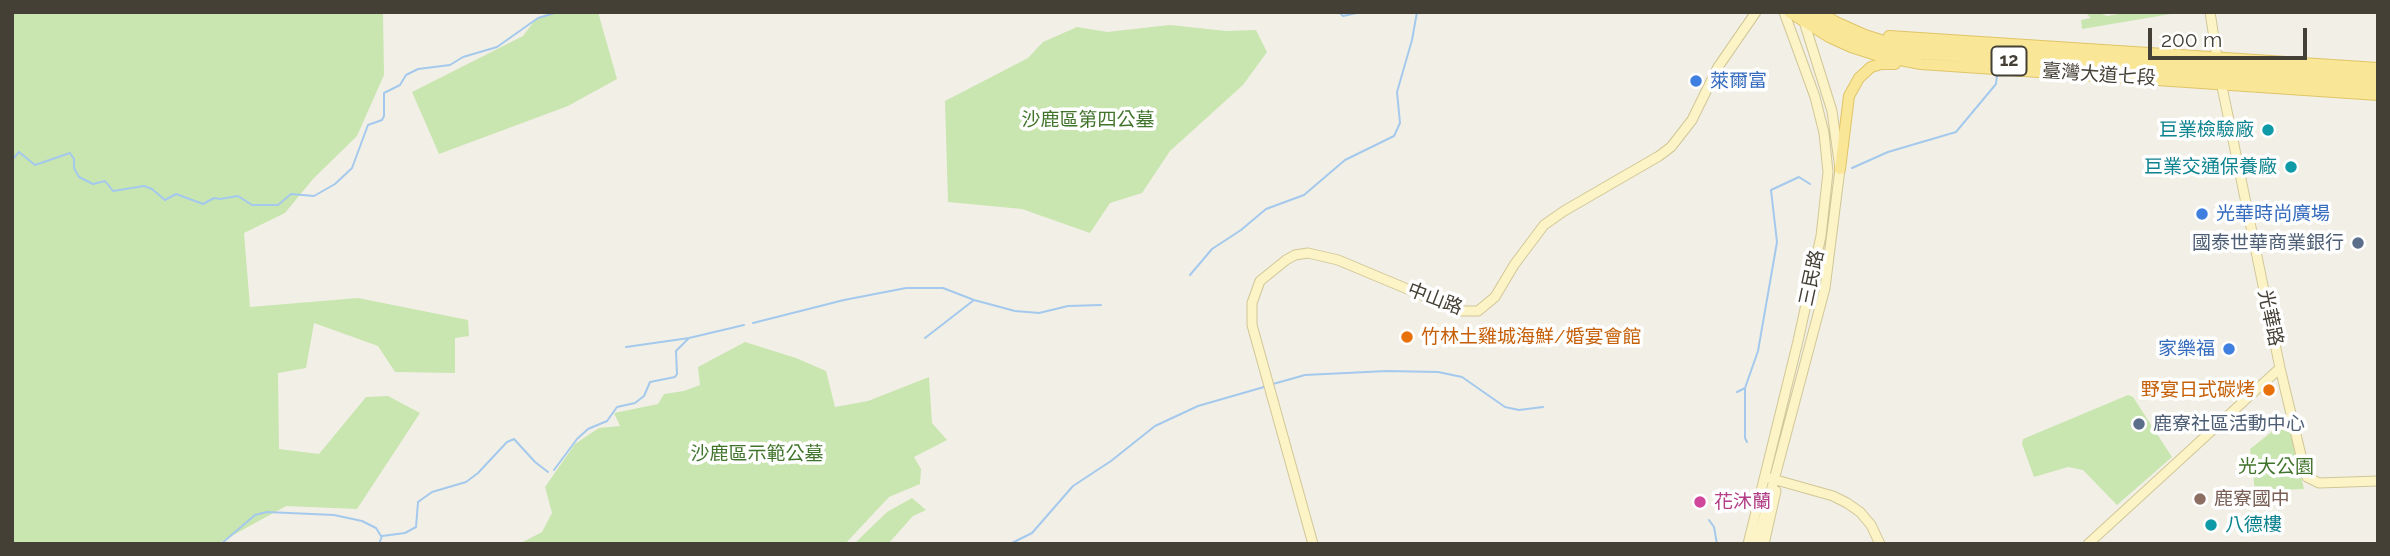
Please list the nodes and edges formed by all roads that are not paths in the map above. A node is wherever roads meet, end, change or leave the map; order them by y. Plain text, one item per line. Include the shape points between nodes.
1 (1756, 12) edge
2 (1784, 12) edge
3 (1789, 12) edge
4 (1820, 12) edge
5 (1831, 12) edge
6 (2210, 12) edge
7 (1803, 15) edge
8 (1921, 64) junction
9 (2378, 68) edge
10 (2219, 70) junction
11 (2378, 77) edge
12 (2378, 86) edge
13 (2378, 95) edge
14 (1840, 169) junction
15 (1824, 204) junction
16 (1837, 204) junction
17 (1798, 341) junction
18 (1810, 342) junction
19 (2280, 368) junction
20 (1764, 477) junction
21 (1774, 478) junction
22 (2378, 481) edge
23 (1313, 544) edge
24 (1748, 544) edge
25 (1757, 544) edge
26 (1764, 544) edge
27 (1881, 544) edge
28 (2088, 544) edge

1 - 23 street, 中山路 via 1671,147 1544,225 1495,297 1478,310 1460,311 1338,260 1308,253 1286,260 1260,281 1252,303 1252,325
2 - 15 street, 三民路 via 1824,133 1828,172
3 - 7 main road, 臺灣大道七段 / 12
4 - 10 main road, 臺灣大道七段 / 12 via 1865,35 1917,46
5 - 10 main road, 臺灣大道七段 / 12 via 1890,36
6 - 10 street, 光華路
7 - 8 main road, 臺灣大道七段 / 12 via 1829,37 1862,51
7 - 10 main road, 臺灣大道七段 / 12 via 1849,38 1896,52
7 - 14 street, 三民路 via 1832,111
8 - 10 main road, 臺灣大道七段 / 12 via 2210,82
8 - 14 main road via 1881,64 1859,78 1845,112
9 - 10 main road, 臺灣大道七段 / 12
10 - 11 main road, 臺灣大道七段 / 12
10 - 12 main road, 臺灣大道七段 / 12
10 - 13 main road, 臺灣大道七段 / 12
10 - 19 street, 光華路
14 - 16 street, 三民路
15 - 16 street
15 - 17 street, 三民路
16 - 18 street, 三民路 via 1825,288
17 - 18 street
17 - 20 street, 三民路
18 - 21 street, 三民路
19 - 22 street via 2307,477 2319,483
19 - 28 street, 光華路
20 - 21 street
20 - 24 street, 三民路
21 - 25 street, 三民路
21 - 26 street, 三民路 via 1777,493
21 - 27 street via 1847,503 1871,525

